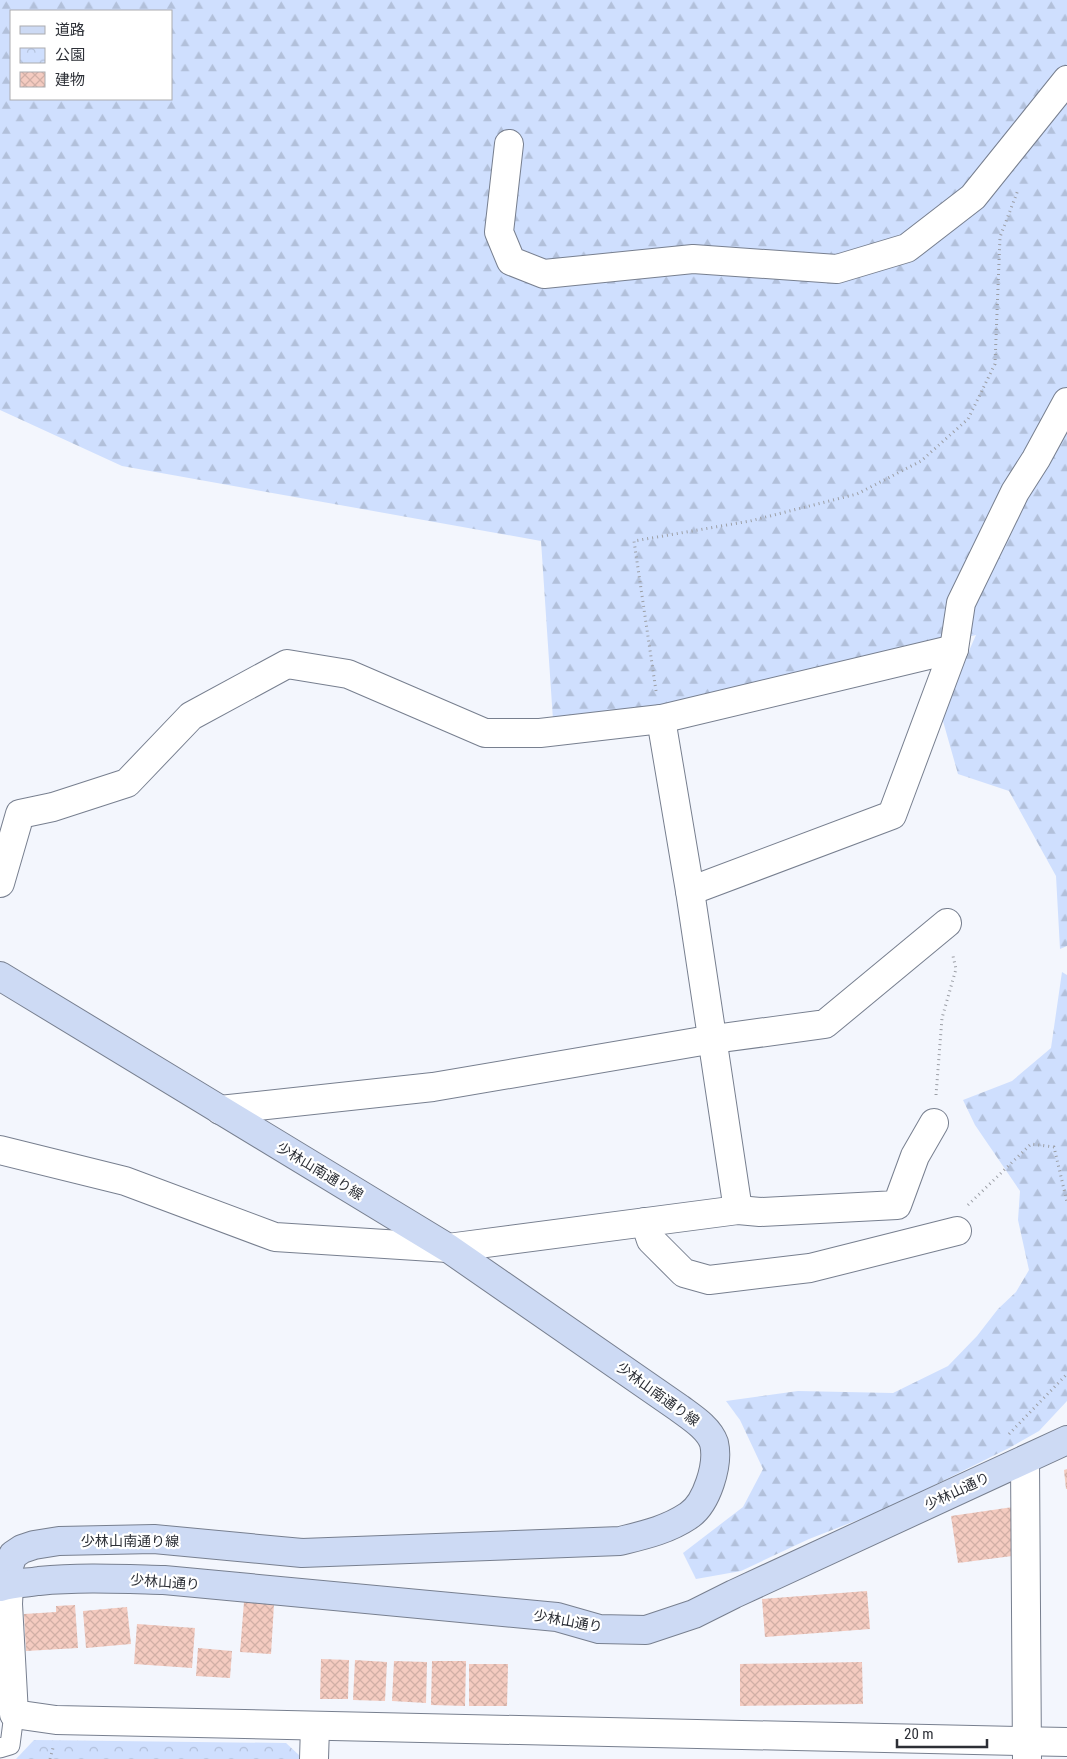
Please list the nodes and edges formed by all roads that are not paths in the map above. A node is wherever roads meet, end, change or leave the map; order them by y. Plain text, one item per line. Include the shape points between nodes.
1 (1067, 80) edge
2 (509, 144) dead end
3 (1067, 402) edge
4 (1067, 438) edge
5 (1036, 459) junction
6 (954, 649) junction
7 (660, 719) junction
8 (0, 882) edge
9 (690, 891) junction
10 (947, 923) road end
11 (0, 976) edge
12 (714, 1039) junction
13 (220, 1110) junction
14 (934, 1123) road end
15 (0, 1150) edge
16 (738, 1210) junction
17 (960, 1220) road end
18 (645, 1222) junction
19 (448, 1248) junction
20 (1067, 1440) edge
21 (1025, 1460) junction
22 (5, 1586) edge
23 (14, 1714) junction
24 (314, 1727) junction
25 (1067, 1742) edge
26 (0, 1748) edge
27 (1027, 1750) edge
28 (314, 1759) edge

1 - 2 street via 973,197 907,248 837,268 694,259 544,274 511,261 499,232
3 - 5 street
4 - 5 street
5 - 6 street via 961,603
6 - 7 street
6 - 9 street via 892,815
7 - 8 street via 540,733 485,733 348,674 287,664 191,716 127,783 20,814
7 - 9 street
9 - 12 street
10 - 12 street via 825,1024
11 - 13 street, 少林山南通り線
12 - 13 street via 433,1087
12 - 16 street
13 - 19 street, 少林山南通り線
14 - 16 street via 915,1156 897,1205 760,1212
15 - 19 street via 125,1181 275,1237
16 - 18 street
17 - 18 street via 810,1268 710,1280 684,1273 651,1240
18 - 19 street
19 - 22 street, 少林山南通り線 via 703,1426 714,1442 715,1460 706,1496 690,1515 663,1530 620,1541 566,1544 302,1553 154,1539 58,1541 34,1545 13,1555
20 - 21 street, 少林山通り
21 - 22 street, 少林山通り via 694,1614 646,1630 599,1628 557,1617 164,1580 101,1578
21 - 27 street
22 - 23 street
23 - 24 street via 56,1720
23 - 26 lane via 10,1745
24 - 27 street
24 - 28 street
25 - 27 street

